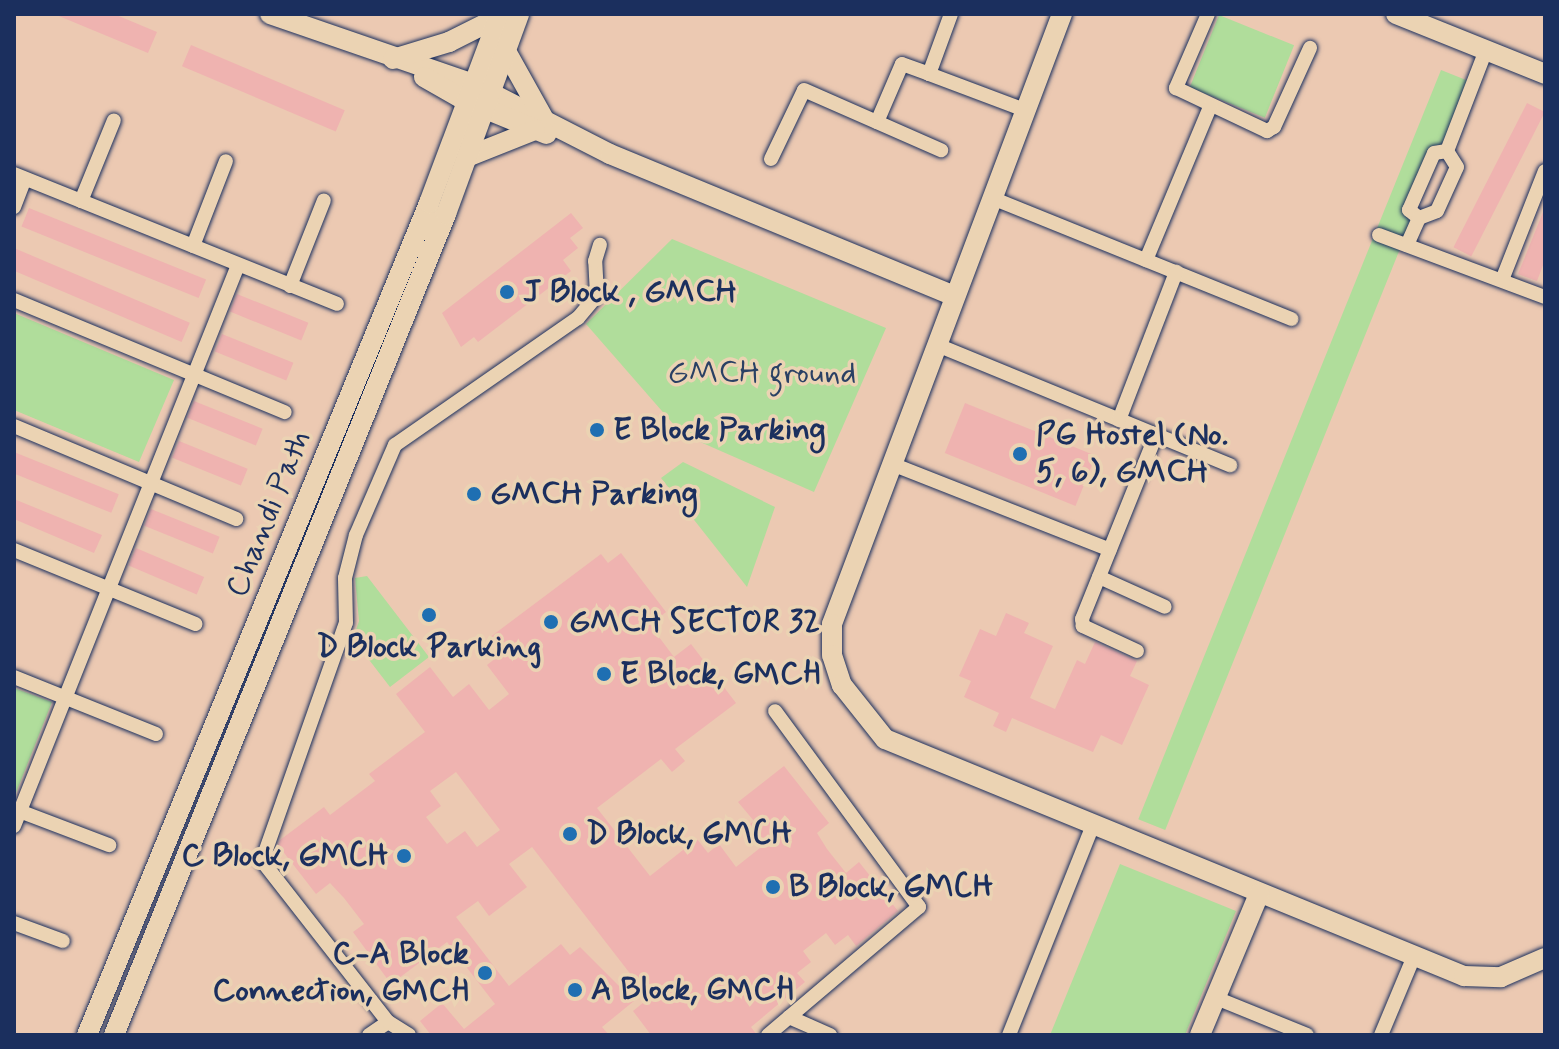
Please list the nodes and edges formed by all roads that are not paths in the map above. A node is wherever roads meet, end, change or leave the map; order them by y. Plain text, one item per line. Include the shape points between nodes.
1 (270, 14) edge
2 (951, 14) edge
3 (1062, 14) edge
4 (1208, 14) edge
5 (1396, 14) edge
6 (506, 15) edge
7 (309, 21) edge
8 (1310, 48) dead end
9 (1486, 50) junction
10 (507, 53) junction
11 (393, 59) junction
12 (929, 74) junction
13 (1545, 74) edge
14 (478, 97) junction
15 (1210, 107) junction
16 (1025, 110) junction
17 (114, 120) dead end
18 (877, 122) junction
19 (540, 125) junction
20 (941, 150) dead end
21 (1447, 151) junction
22 (467, 157) junction
23 (771, 159) dead end
24 (226, 161) dead end
25 (1545, 171) edge
26 (19, 177) edge
27 (992, 198) junction
28 (324, 200) dead end
29 (81, 201) junction
30 (14, 207) edge
31 (1419, 218) junction
32 (1379, 235) dead end
33 (600, 245) dead end
34 (1407, 245) junction
35 (193, 246) junction
36 (1146, 260) junction
37 (238, 265) junction
38 (1176, 272) junction
39 (1502, 280) junction
40 (290, 286) junction
41 (955, 296) junction
42 (1545, 297) edge
43 (14, 300) edge
44 (337, 304) dead end
45 (1292, 319) dead end
46 (937, 345) junction
47 (194, 375) junction
48 (285, 412) dead end
49 (1119, 420) junction
50 (14, 426) edge
51 (1156, 435) junction
52 (892, 464) junction
53 (1230, 465) dead end
54 (151, 483) junction
55 (236, 519) dead end
56 (14, 550) edge
57 (1110, 550) junction
58 (1099, 577) junction
59 (109, 589) junction
60 (1165, 607) dead end
61 (195, 624) dead end
62 (1137, 651) dead end
63 (14, 677) edge
64 (65, 697) junction
65 (775, 711) dead end
66 (156, 734) dead end
67 (17, 810) edge
68 (14, 826) edge
69 (1092, 827) junction
70 (109, 845) dead end
71 (1259, 894) junction
72 (14, 923) edge
73 (63, 941) dead end
74 (1414, 956) junction
75 (1545, 958) edge
76 (1216, 998) junction
77 (789, 1017) junction
78 (1268, 1019) junction
79 (388, 1022) junction
80 (87, 1031) edge
81 (114, 1035) edge
82 (369, 1035) edge
83 (409, 1035) edge
84 (768, 1035) edge
85 (830, 1035) edge
86 (1009, 1035) edge
87 (1200, 1035) edge
88 (1261, 1035) edge
89 (1307, 1035) edge
90 (1381, 1035) edge

1 - 7 street
2 - 12 street
3 - 16 street
4 - 15 street via 1176,88
5 - 9 street
6 - 10 street, Chandi Path
6 - 11 street via 449,42
6 - 14 street, Chandi Path
7 - 11 street
8 - 15 street via 1271,130
9 - 13 street
9 - 21 street
10 - 14 street, Chandi Path
10 - 19 street
11 - 14 street
12 - 16 street
12 - 18 street via 902,64
14 - 19 street
14 - 22 street, Chandi Path
14 - 80 street, Chandi Path via 429,203
15 - 36 street
16 - 27 street
17 - 29 street
18 - 20 street
18 - 23 street via 804,90
19 - 22 street
19 - 41 street
21 - 31 street via 1457,167 1437,211
21 - 31 street via 1434,153 1409,210
22 - 81 street, Chandi Path
24 - 35 street
25 - 39 street
26 - 29 street
26 - 30 street
27 - 36 street
27 - 41 street
28 - 40 street
29 - 35 street
31 - 34 street
32 - 34 street
33 - 79 street via 595,261 597,295 578,318 395,445 356,535 345,578 346,623 262,861
34 - 39 street
35 - 37 street
36 - 38 street
37 - 40 street
37 - 47 street
38 - 45 street
38 - 49 street
39 - 42 street
40 - 44 street
41 - 46 street
43 - 47 street
46 - 49 street
46 - 52 street
47 - 48 street
47 - 54 street
49 - 51 street
50 - 54 street
51 - 53 street
51 - 57 street
52 - 57 street
52 - 69 street via 832,624 832,655 842,685 885,739
54 - 55 street
54 - 59 street
56 - 59 street
57 - 58 street
58 - 60 street
58 - 62 street via 1083,626
59 - 61 street
59 - 64 street
63 - 64 street
64 - 66 street
64 - 67 street
65 - 77 street via 919,907
67 - 68 street
67 - 70 street
69 - 71 street
69 - 86 street
71 - 74 street
71 - 76 street
72 - 73 street
74 - 75 street via 1464,976 1501,977
74 - 90 street
76 - 78 street
76 - 87 street
77 - 84 street
77 - 85 street
78 - 88 street
78 - 89 street
79 - 82 street
79 - 83 street

